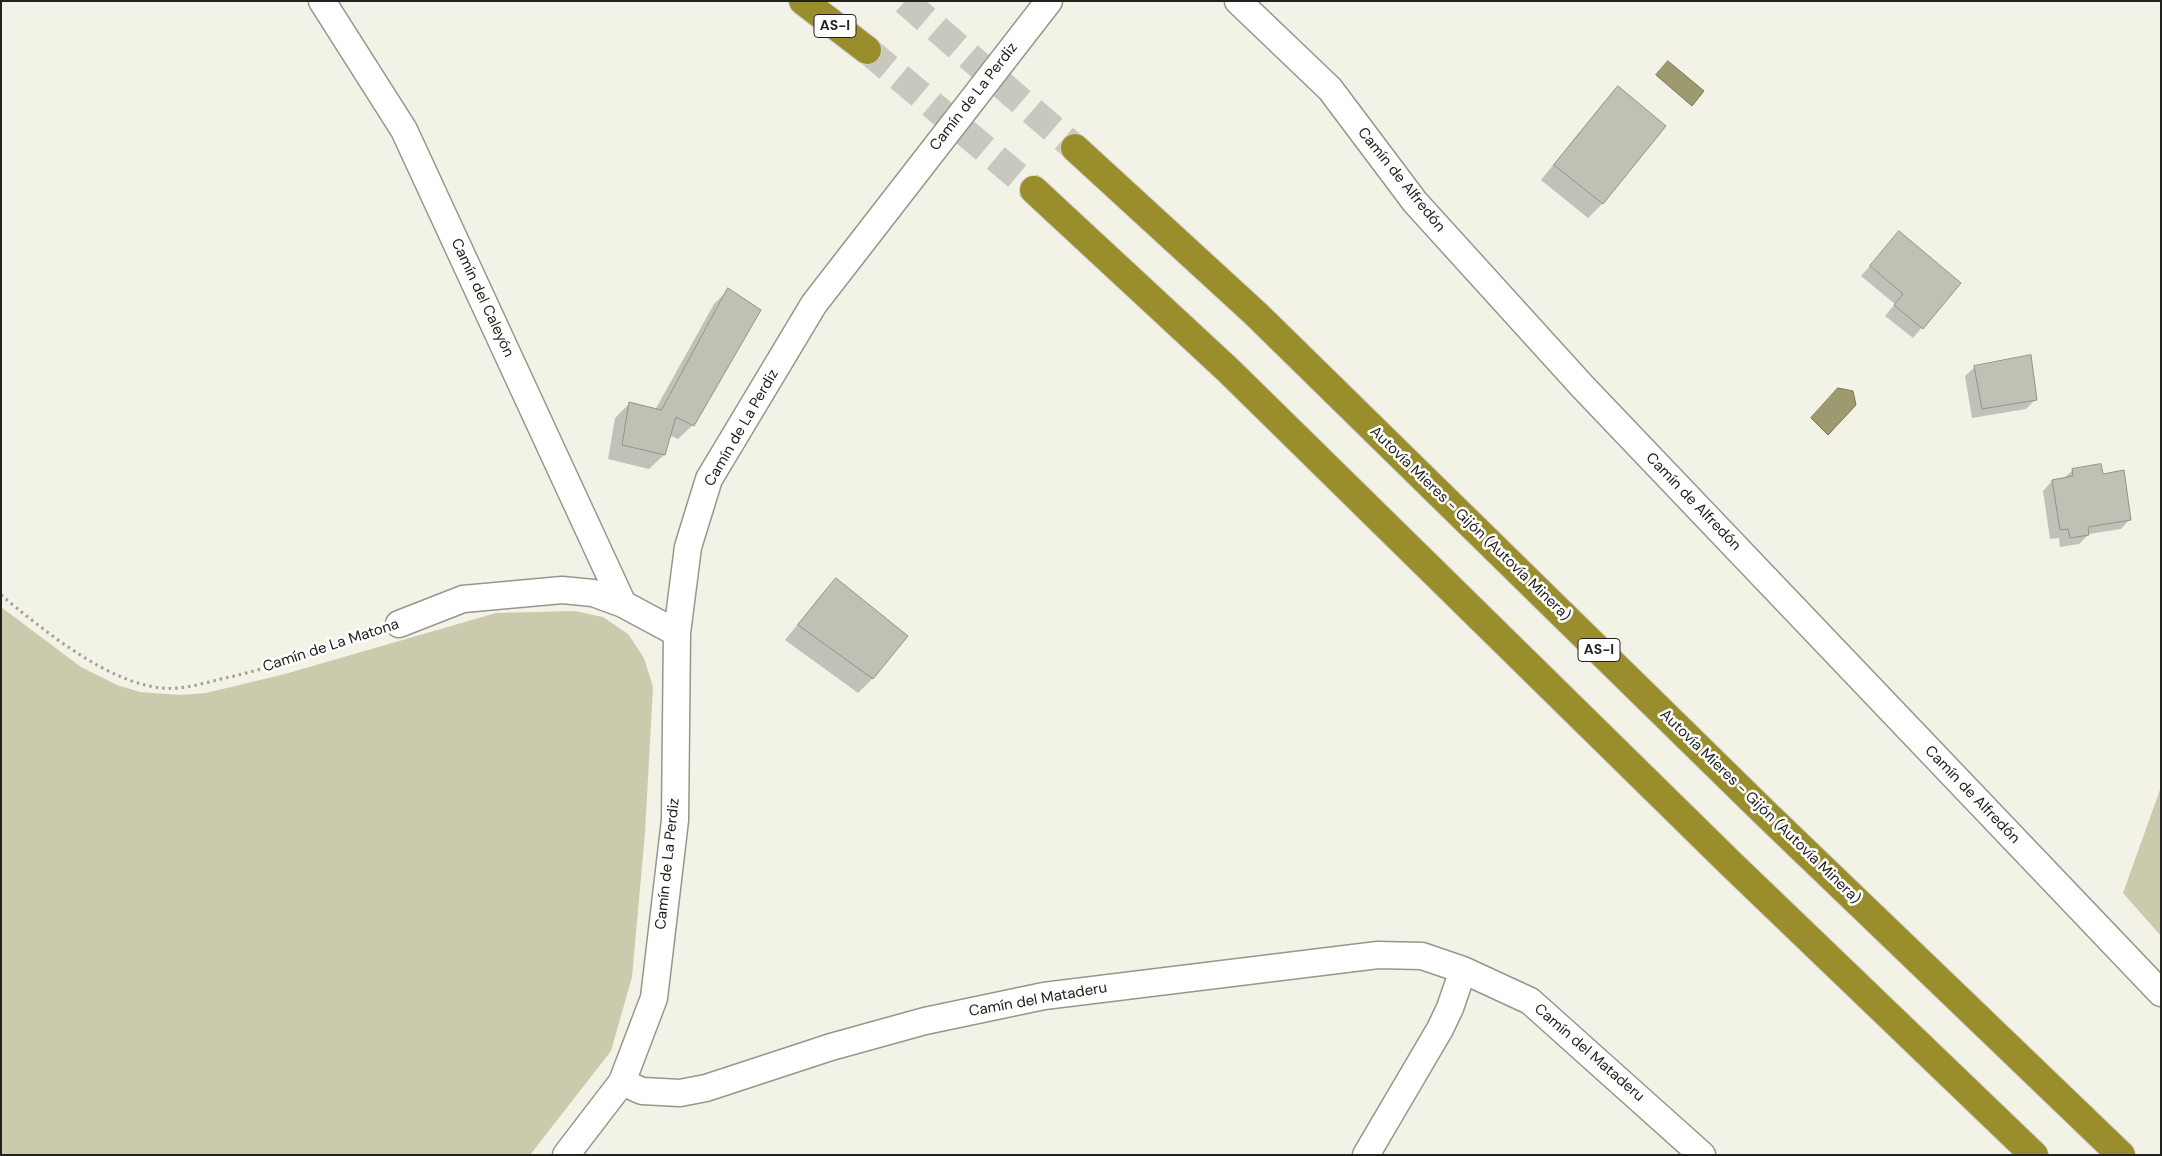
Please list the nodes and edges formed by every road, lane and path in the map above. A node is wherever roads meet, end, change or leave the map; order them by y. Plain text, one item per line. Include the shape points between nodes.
1 (322, 1) edge
2 (803, 1) edge
3 (1049, 1) edge
4 (1238, 1) edge
5 (867, 50) tunnel mouth
6 (1074, 148) tunnel mouth
7 (1034, 190) tunnel mouth
8 (1, 595) edge
9 (623, 604) junction
10 (399, 624) joint
11 (677, 633) junction
12 (1463, 970) junction
13 (2161, 993) edge
14 (622, 1082) junction
15 (566, 1155) edge
16 (1366, 1155) edge
17 (1702, 1155) edge
18 (2034, 1155) edge
19 (2121, 1155) edge

1 - 9 street, Camín del Caleyón via 404,130
2 - 5 highway, AS-I
3 - 11 street, Camín de La Perdiz via 814,304 709,479 688,547
4 - 13 street, Camín de Alfredón via 1330,89 1415,202 1582,386
6 - 19 highway, Autovía Mieres - Gijón (Autovía Minera) / AS-I via 1256,314 1757,805
7 - 18 highway via 1228,370 1730,863
8 - 10 path, Camín de La Matona via 90,662 134,682 160,688 185,688 252,672
9 - 10 street, Camín de La Matona via 593,593 562,590 463,598
9 - 11 street, Camín de La Matona
11 - 14 street, Camín de La Perdiz via 675,820 654,998
12 - 14 street, Camín del Mataderu via 1422,956 1378,955 1044,996 925,1021 831,1047 706,1088 680,1093 642,1090
12 - 16 street via 1440,1029
12 - 17 street, Camín del Mataderu via 1530,1001
14 - 15 street, Camín de La Perdiz

